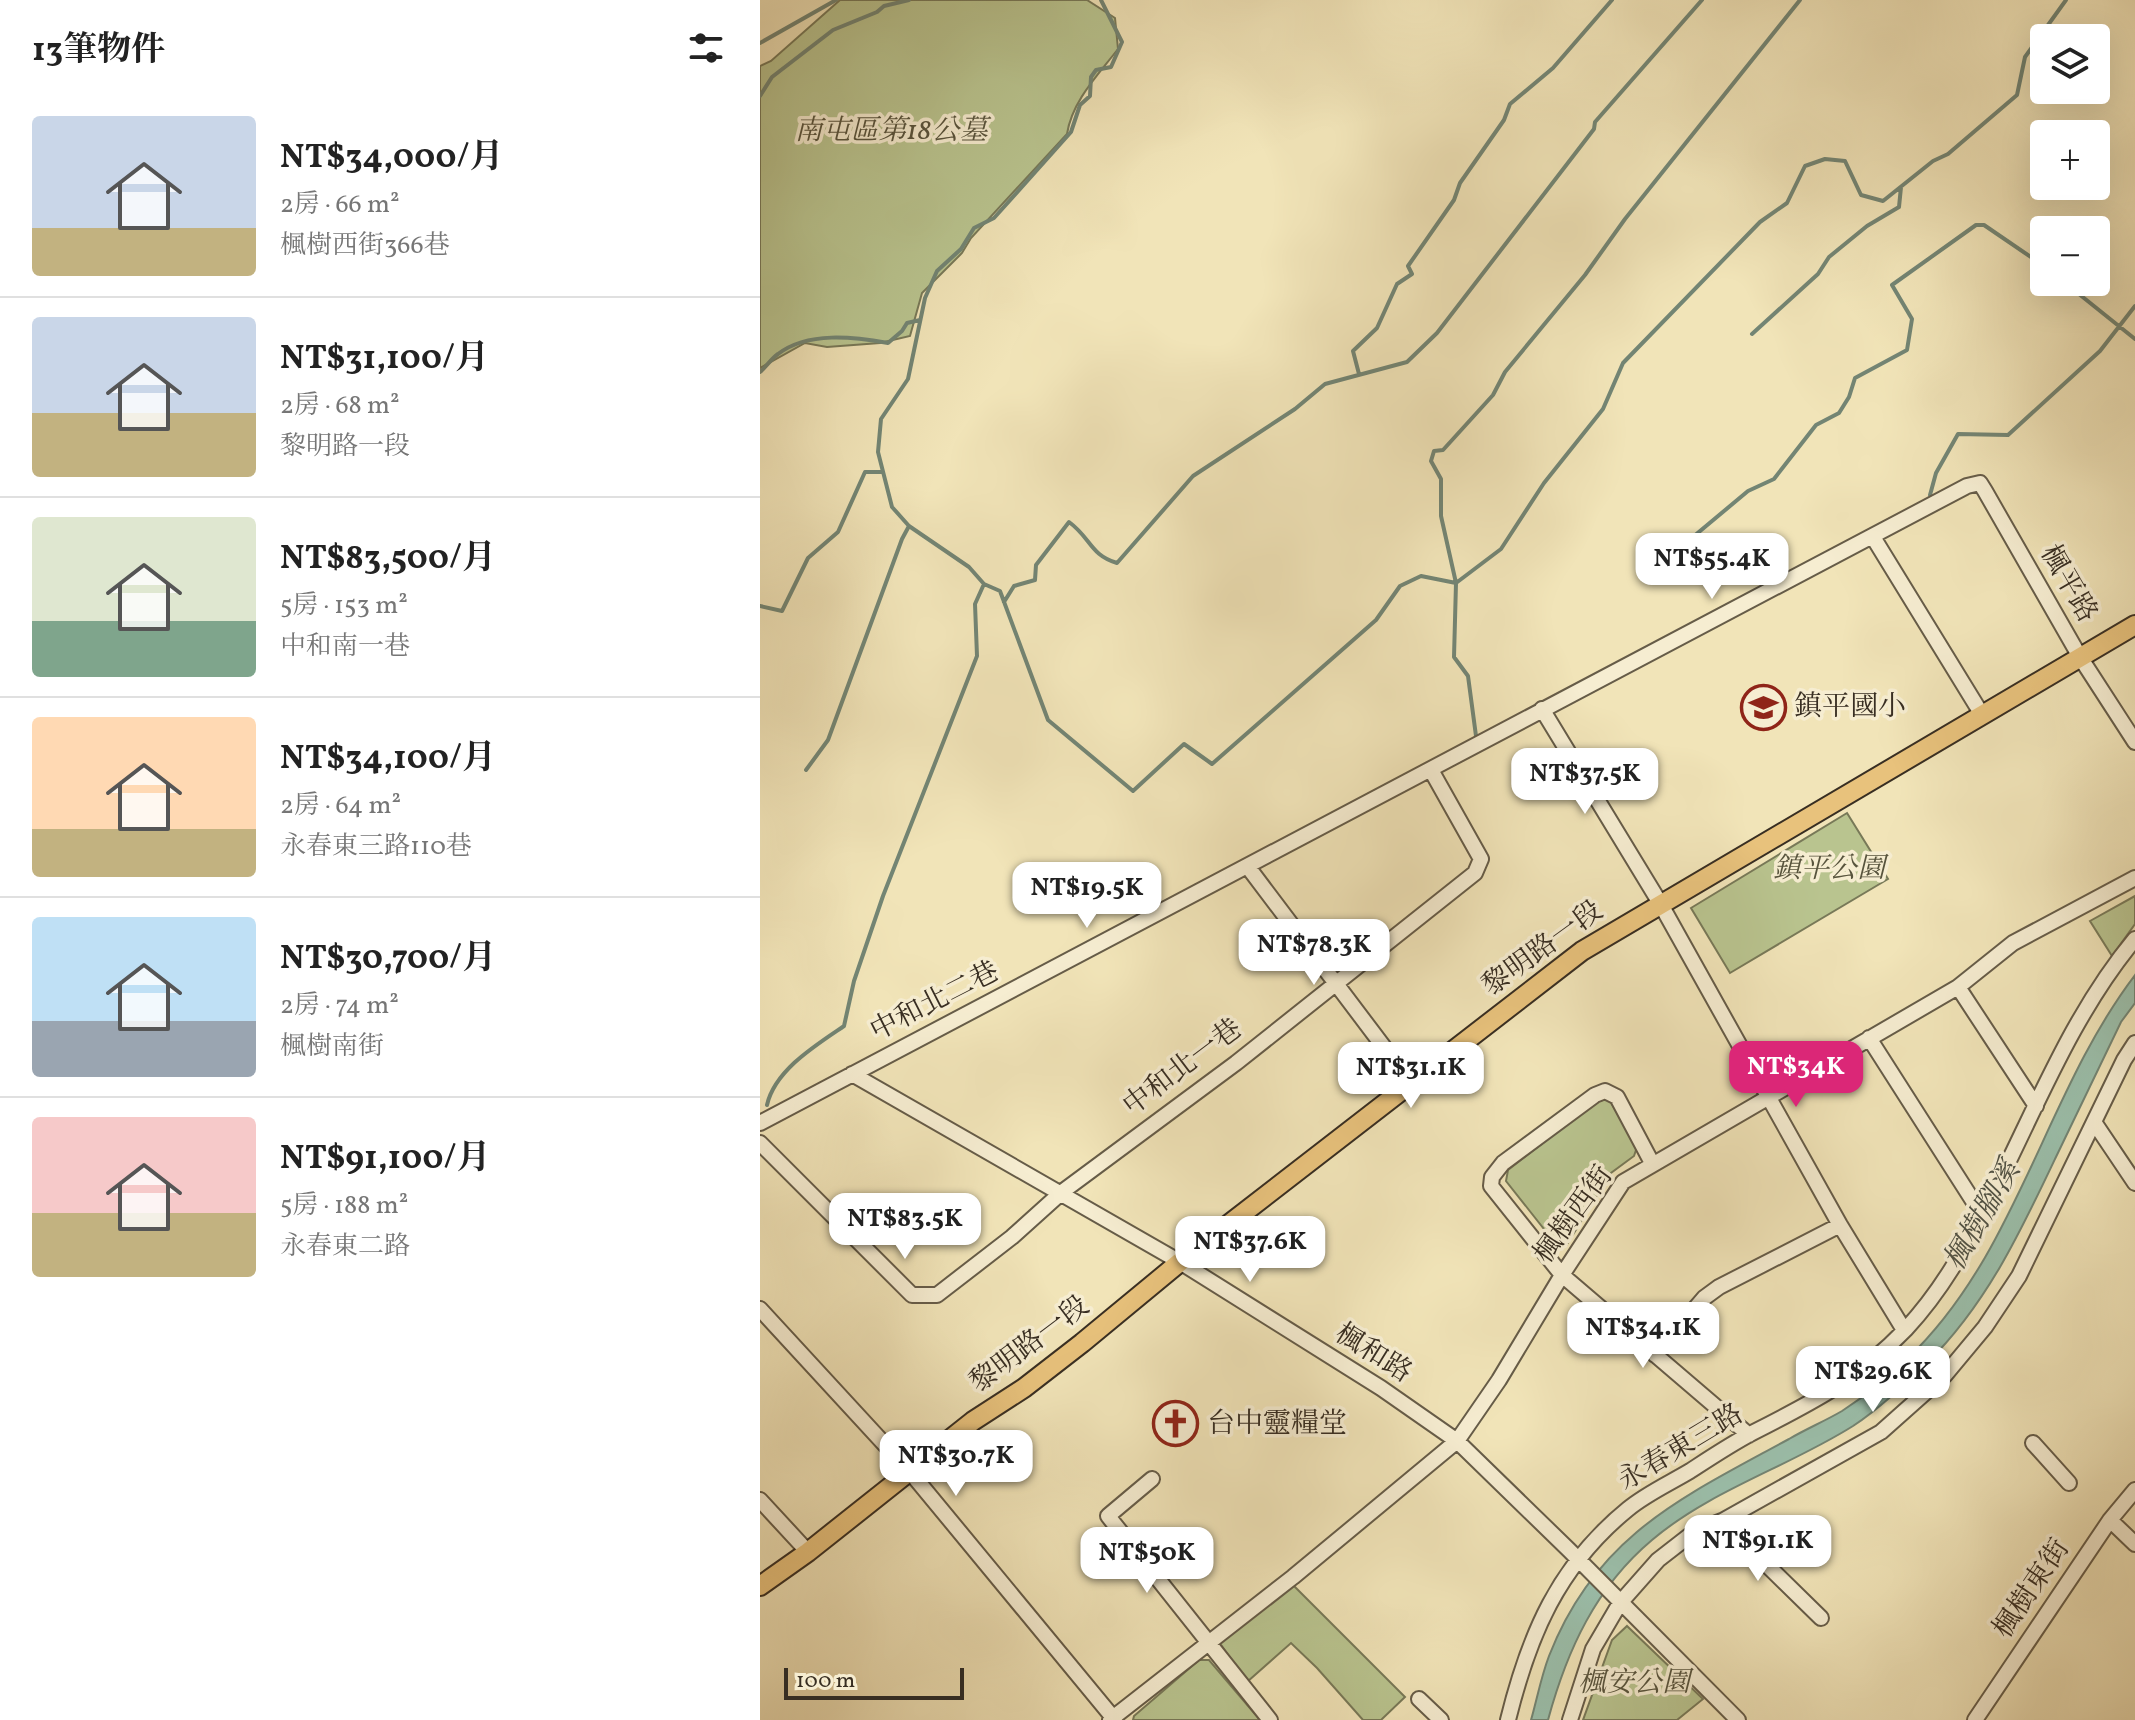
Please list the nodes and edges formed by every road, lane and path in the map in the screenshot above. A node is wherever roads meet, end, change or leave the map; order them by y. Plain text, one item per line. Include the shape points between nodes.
1 (1985, 491) joint
2 (1873, 537) junction
3 (2135, 625) edge
4 (2080, 657) junction
5 (1542, 709) junction
6 (1981, 713) junction
7 (2135, 742) edge
8 (1431, 770) junction
9 (1248, 867) junction
10 (2135, 878) edge
11 (1660, 903) junction
12 (2135, 939) edge
13 (1334, 983) junction
14 (1958, 987) junction
15 (1869, 1038) junction
16 (2135, 1043) edge
17 (852, 1074) junction
18 (1411, 1083) junction
19 (1769, 1098) junction
20 (2036, 1106) junction
21 (2094, 1122) junction
22 (760, 1123) edge
23 (760, 1143) edge
24 (1652, 1163) junction
25 (2135, 1183) edge
26 (1062, 1192) junction
27 (1982, 1215) junction
28 (1840, 1225) junction
29 (1180, 1262) junction
30 (1562, 1275) junction
31 (760, 1309) edge
32 (1904, 1330) junction
33 (1655, 1355) junction
34 (1749, 1435) junction
35 (1457, 1441) junction
36 (2033, 1443) dead end
37 (911, 1473) junction
38 (1152, 1479) dead end
39 (2069, 1483) dead end
40 (2135, 1490) edge
41 (760, 1500) edge
42 (2110, 1520) junction
43 (1722, 1521) junction
44 (2135, 1544) edge
45 (808, 1552) junction
46 (1577, 1559) junction
47 (760, 1586) edge
48 (1615, 1598) junction
49 (1821, 1618) dead end
50 (1209, 1643) junction
51 (1419, 1699) dead end
52 (1112, 1719) edge
53 (1270, 1720) edge
54 (1441, 1720) edge
55 (1508, 1720) edge
56 (1570, 1720) edge
57 (1738, 1720) edge
58 (1975, 1720) edge

1 - 2 street, 中和北二巷 via 1980,483 1967,486
1 - 4 street, 楓平路
2 - 5 street, 中和北二巷
2 - 6 street
3 - 4 main road, 黎明路一段
4 - 6 main road, 黎明路一段
4 - 7 street, 楓平路
5 - 8 street, 中和北二巷
5 - 11 street
6 - 11 main road, 黎明路一段
8 - 9 street, 中和北二巷
8 - 13 street, 中和北一巷 via 1481,859 1475,873
9 - 13 street
9 - 17 street, 中和北二巷
10 - 14 street, 楓樹西街 via 2013,943
11 - 18 main road, 黎明路一段 via 1582,951
11 - 19 street
12 - 20 street, 永春東三路 via 2083,1015
13 - 18 street
13 - 26 street, 中和北一巷
14 - 15 street, 楓樹西街
14 - 20 street
15 - 19 street, 楓樹西街
15 - 27 street
16 - 21 street
17 - 22 street, 中和北二巷
17 - 26 street, 楓和路
18 - 29 main road, 黎明路一段
19 - 24 street, 楓樹西街
19 - 28 street
20 - 27 street, 永春東三路
21 - 25 street
21 - 43 street via 2019,1276 1945,1375 1881,1432
23 - 26 street, 中和北一巷 via 912,1295 937,1295
24 - 30 street, 楓樹西街 via 1623,1182
24 - 30 street via 1617,1097 1605,1091 1496,1170 1491,1186
26 - 29 street, 楓和路
27 - 32 street, 永春東三路 via 1940,1290
28 - 32 street
28 - 33 street via 1719,1287
29 - 35 street, 楓和路
29 - 37 main road, 黎明路一段
30 - 33 street
30 - 35 street, 楓樹西街
31 - 37 street
32 - 34 street, 永春東三路 via 1839,1387
33 - 34 street
34 - 46 street, 永春東三路 via 1629,1508
35 - 46 street, 楓和路
35 - 50 street, 楓樹西街
36 - 39 street
37 - 45 main road, 黎明路一段
37 - 52 street
38 - 50 street via 1108,1516
40 - 42 street, 楓樹東街
41 - 45 street
42 - 44 street
42 - 58 street, 楓樹東街
43 - 48 street via 1694,1532
43 - 49 street
45 - 47 main road, 黎明路一段
46 - 48 street, 楓和路
46 - 55 street, 永春東三路 via 1522,1663
48 - 56 street
48 - 57 street
50 - 52 street, 楓樹西街
50 - 53 street
51 - 54 street

